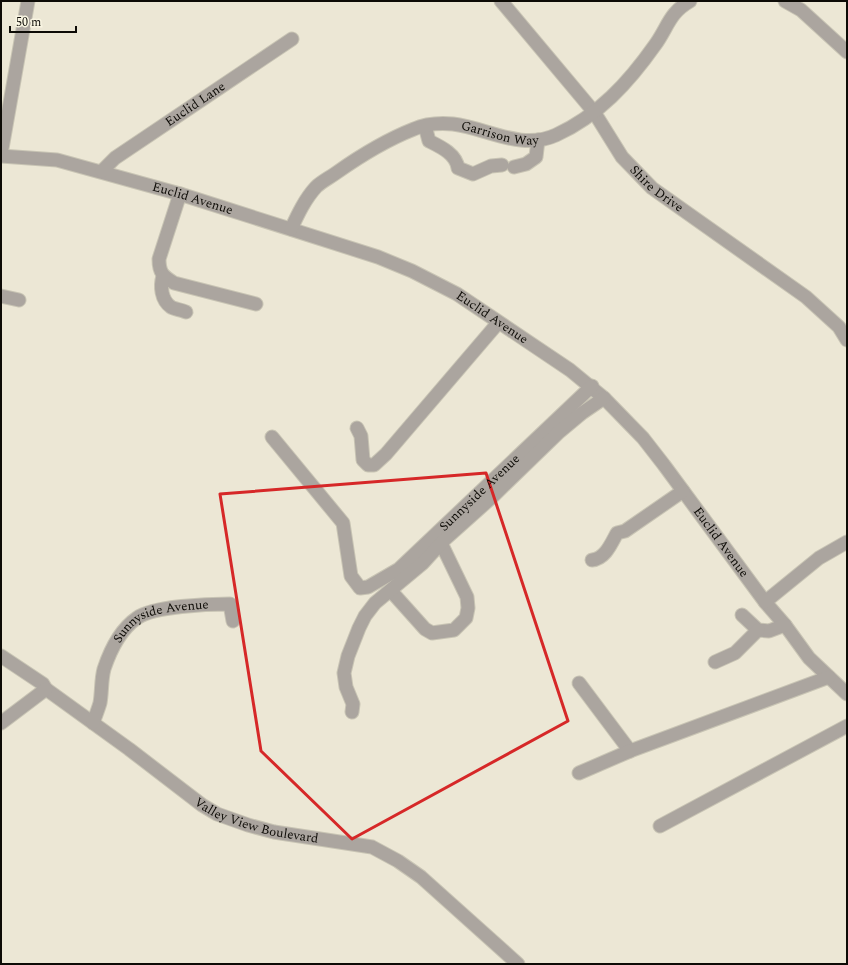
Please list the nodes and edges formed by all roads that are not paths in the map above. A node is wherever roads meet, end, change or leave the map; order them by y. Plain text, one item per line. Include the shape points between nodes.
1 (28, 1) edge
2 (501, 1) edge
3 (690, 1) edge
4 (785, 1) edge
5 (292, 39) dead end
6 (847, 52) edge
7 (594, 112) junction
8 (425, 126) junction
9 (538, 140) junction
10 (1, 155) edge
11 (102, 171) junction
12 (180, 194) junction
13 (291, 229) junction
14 (163, 276) junction
15 (1, 296) edge
16 (18, 300) dead end
17 (256, 304) dead end
18 (186, 312) dead end
19 (498, 323) junction
20 (843, 323) edge
21 (847, 340) edge
22 (592, 386) junction
23 (604, 398) junction
24 (357, 428) dead end
25 (272, 437) dead end
26 (683, 491) junction
27 (847, 542) edge
28 (441, 544) junction
29 (592, 560) dead end
30 (391, 591) junction
31 (765, 602) junction
32 (742, 616) dead end
33 (233, 620) dead end
34 (785, 625) junction
35 (758, 630) junction
36 (1, 656) edge
37 (715, 662) dead end
38 (829, 678) junction
39 (579, 683) dead end
40 (46, 689) junction
41 (847, 694) edge
42 (352, 712) dead end
43 (1, 723) edge
44 (93, 723) junction
45 (847, 726) edge
46 (630, 751) junction
47 (579, 773) dead end
48 (660, 826) dead end
49 (518, 964) edge

1 - 10 street
2 - 7 street, Shire Drive
3 - 7 street, Garrison Way via 679,7 669,18 657,43 632,76 615,95
4 - 6 street via 801,10
5 - 11 street, Euclid Lane via 115,158
7 - 9 street, Garrison Way via 576,125 554,136
7 - 20 street, Shire Drive via 622,157 652,188
8 - 9 street, Garrison Way via 454,124 511,139
8 - 9 street via 429,141 450,153 458,168 473,174 491,166 526,164 536,157
8 - 13 street, Garrison Way via 415,128 362,155 316,187 301,207
10 - 11 street, Euclid Avenue via 57,160
11 - 12 street, Euclid Avenue
12 - 13 street, Euclid Avenue
12 - 14 street via 159,260
13 - 19 street, Euclid Avenue via 412,270 456,294
14 - 17 street via 174,283
14 - 18 street via 160,285 166,301 170,307
15 - 16 street
19 - 22 street, Euclid Avenue
19 - 24 street via 374,465 368,465 363,460 361,436
20 - 21 street, Shire Drive
22 - 23 street, Euclid Avenue
22 - 25 street, Sunnyside Avenue via 399,569 368,587 360,588 351,576 343,523
23 - 26 street, Euclid Avenue via 648,444
23 - 28 street via 558,433
26 - 29 street via 625,531 617,533 608,550 600,558
26 - 31 street, Euclid Avenue
27 - 31 street via 819,558
28 - 30 street
28 - 30 street via 467,597 466,618 454,630 432,633 422,626
30 - 42 street via 375,603 365,616 348,656 344,674 353,704
31 - 34 street, Euclid Avenue
32 - 35 street
33 - 44 street, Sunnyside Avenue via 230,604 208,604 150,612 138,617 123,632 104,670 100,703
34 - 35 street via 769,630
34 - 38 street, Euclid Avenue via 809,658
35 - 37 street via 735,653
36 - 40 street, Valley View Boulevard via 43,684
38 - 41 street, Euclid Avenue
38 - 46 street
39 - 46 street
40 - 43 street
40 - 44 street, Valley View Boulevard
44 - 49 street, Valley View Boulevard via 217,814 274,832 372,848 398,861 421,877
45 - 48 street
46 - 47 street

